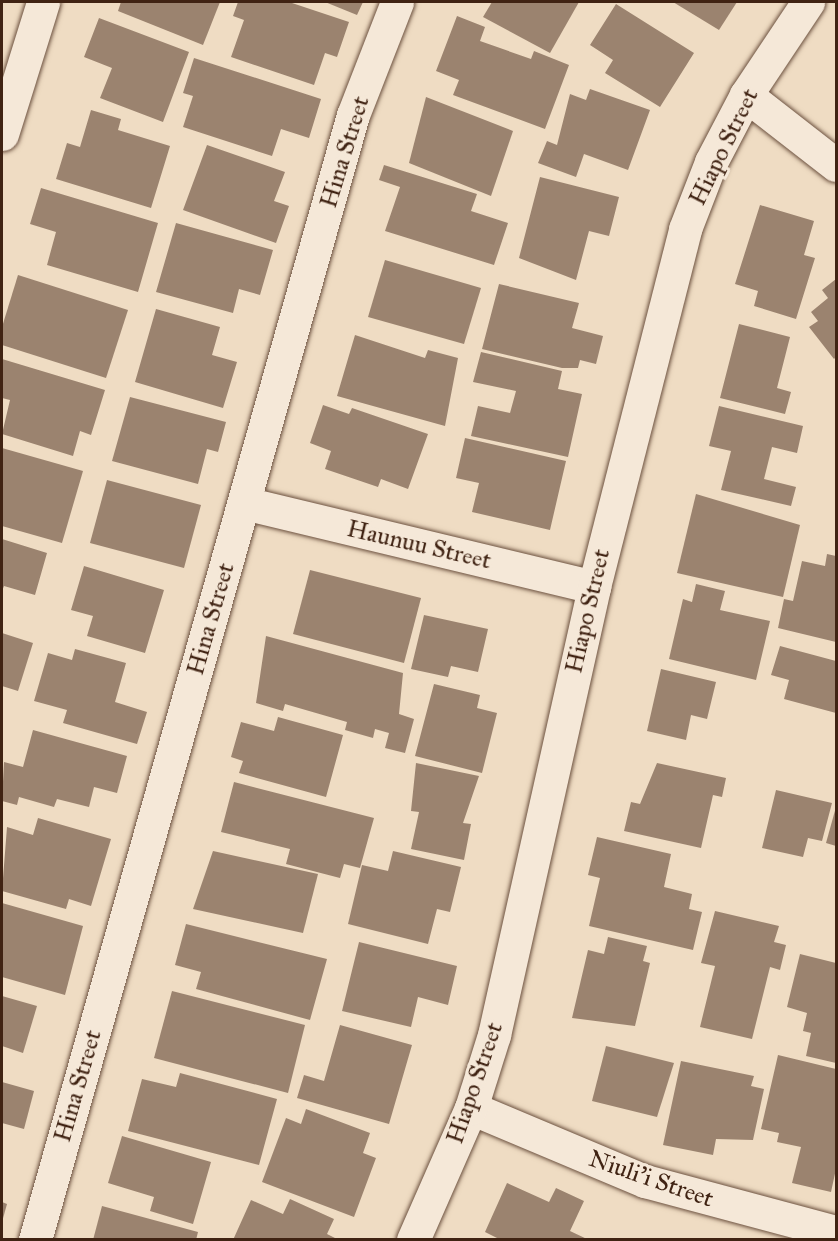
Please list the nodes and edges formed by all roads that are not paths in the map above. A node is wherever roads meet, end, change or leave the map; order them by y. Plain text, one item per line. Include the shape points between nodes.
1 (43, 2) edge
2 (397, 2) edge
3 (808, 2) edge
4 (746, 95) junction
5 (2, 134) edge
6 (837, 165) edge
7 (244, 503) junction
8 (594, 587) junction
9 (471, 1108) junction
10 (837, 1232) edge
11 (35, 1239) edge
12 (413, 1239) edge

1 - 5 street
2 - 7 street, Hina Street via 353,115
3 - 4 street, Hiapo Street
4 - 6 street
4 - 8 street, Hiapo Street via 711,162 685,229
7 - 8 street, Haunuu Street
7 - 11 street, Hina Street
8 - 9 street, Hiapo Street via 510,970
9 - 10 street, Niuli'i Street via 645,1181
9 - 12 street, Hiapo Street

